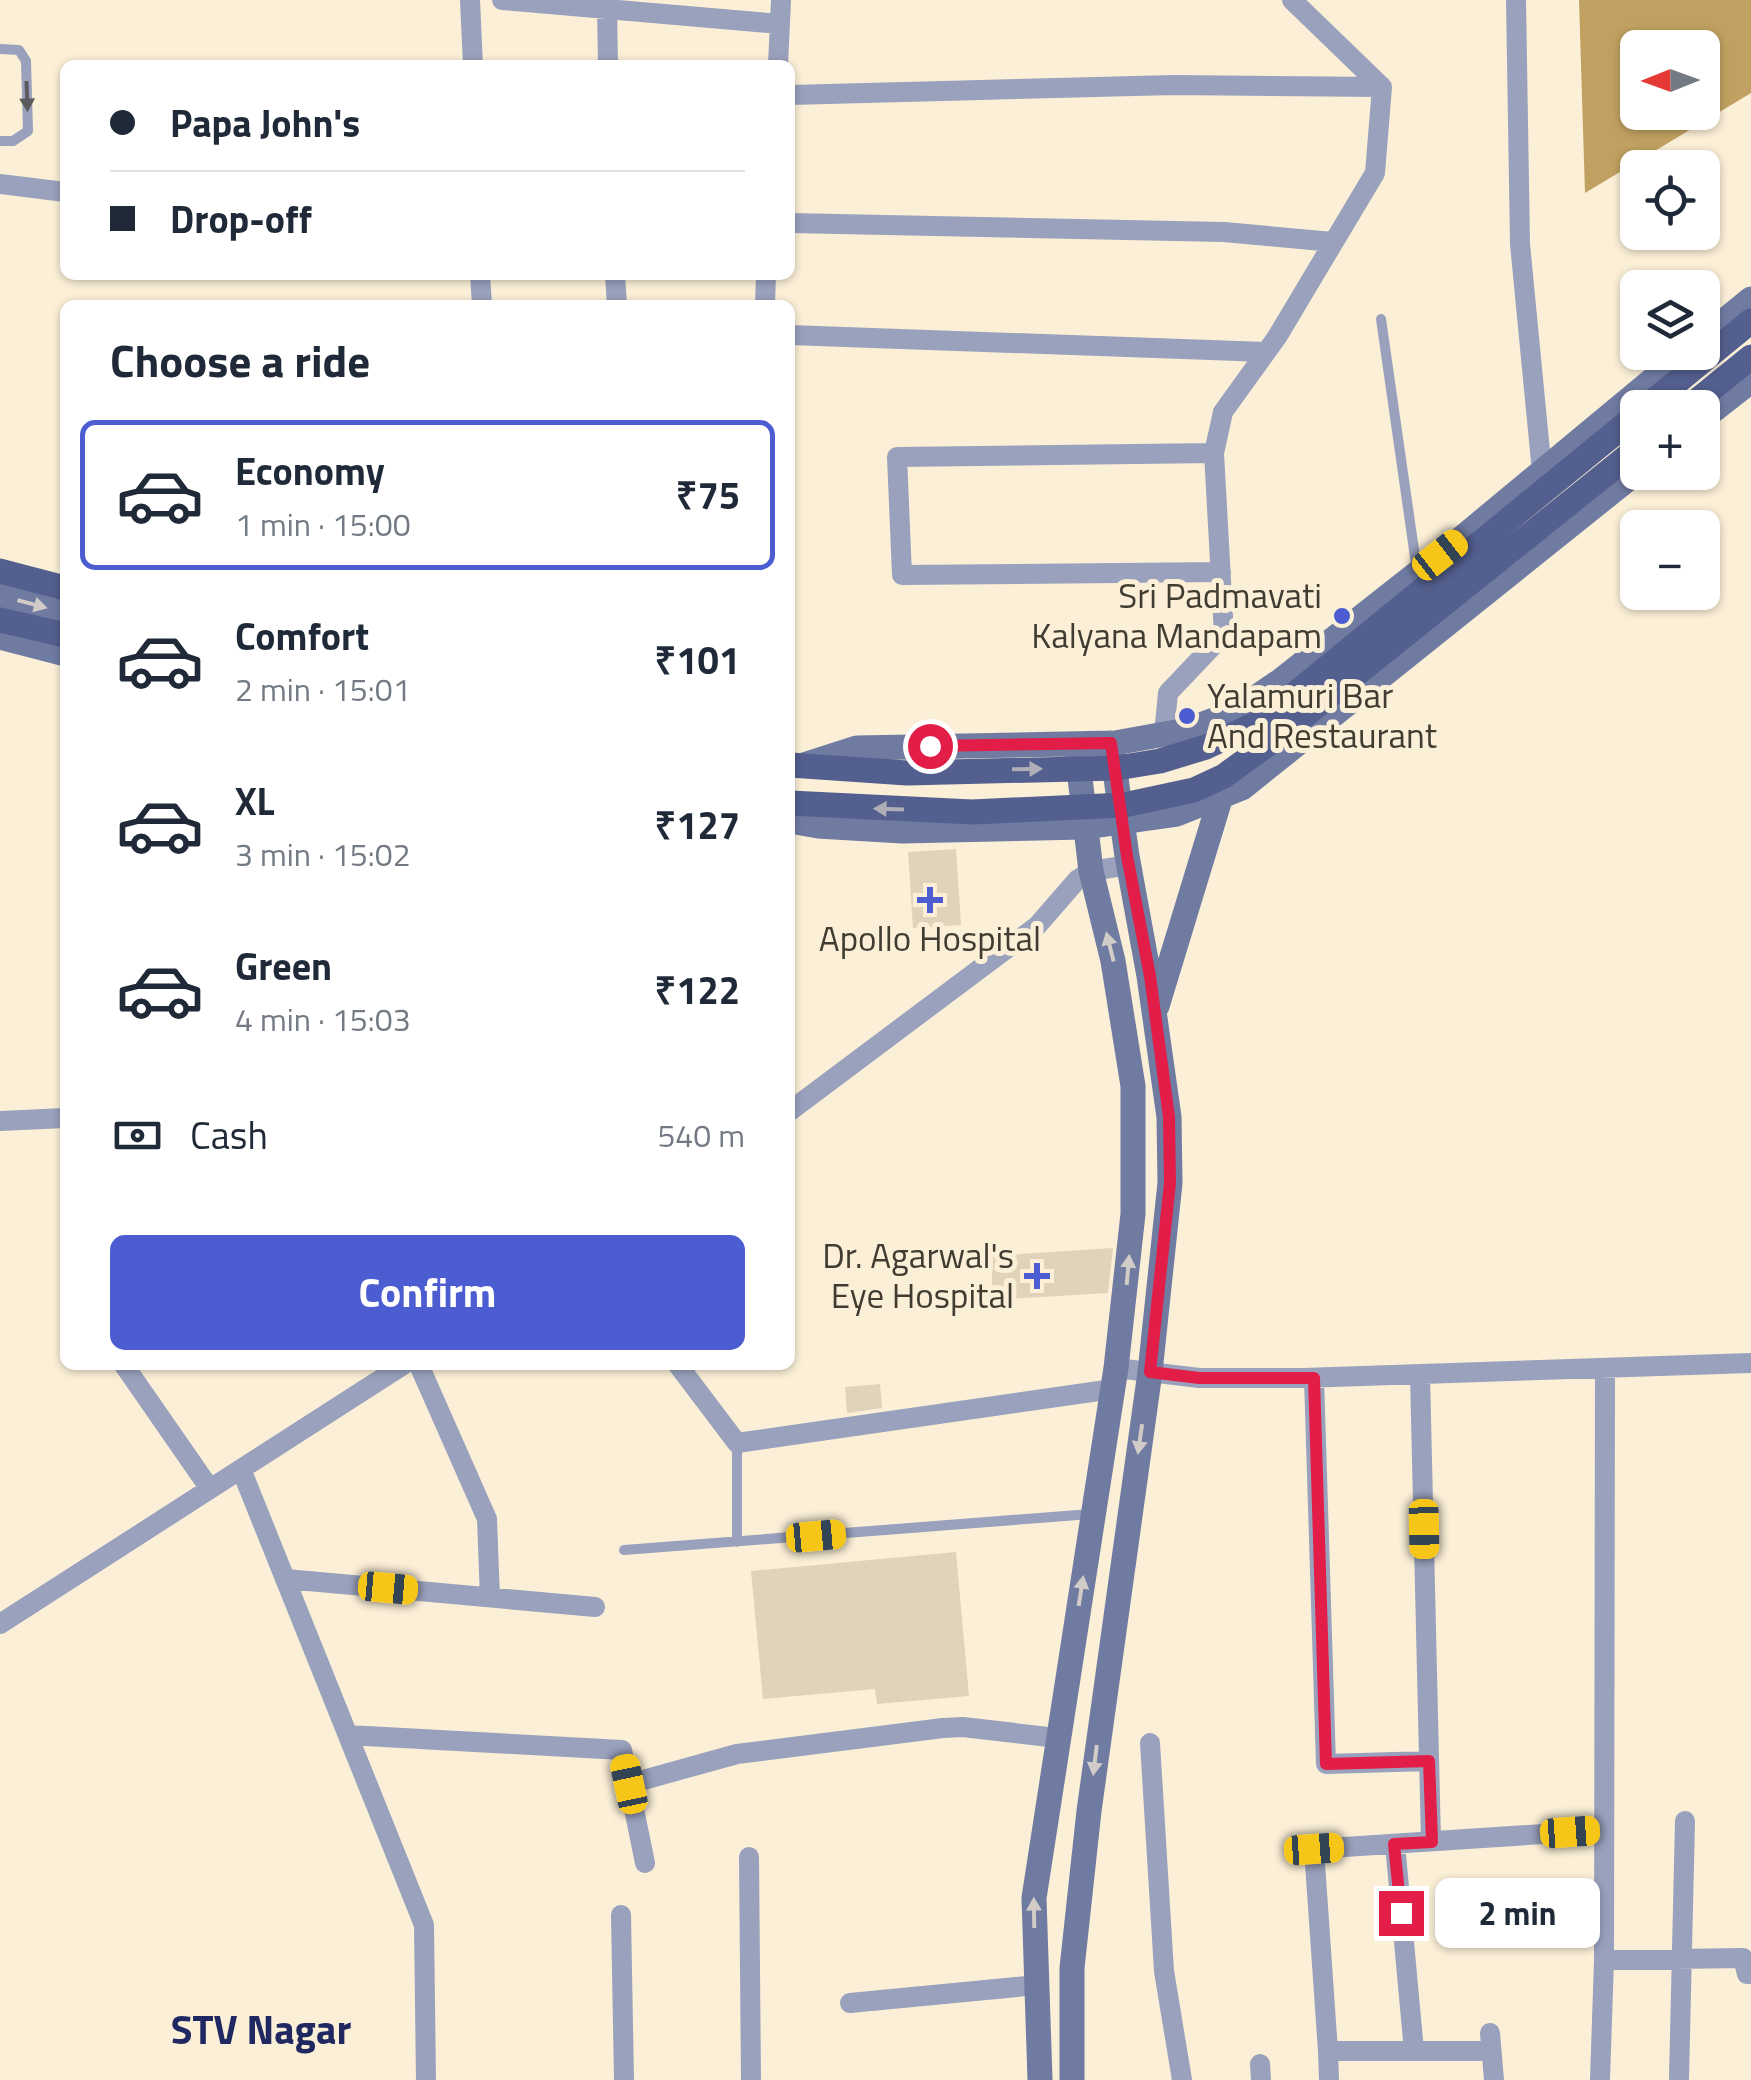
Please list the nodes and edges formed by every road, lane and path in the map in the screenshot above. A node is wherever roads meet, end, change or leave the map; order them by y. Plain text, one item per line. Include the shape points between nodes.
1 (470, 0) edge
2 (502, 0) edge
3 (781, 0) edge
4 (1292, 0) edge
5 (1516, 0) edge
6 (607, 9) junction
7 (780, 24) junction
8 (0, 49) edge
9 (473, 60) edge
10 (608, 60) edge
11 (778, 60) edge
12 (1382, 87) junction
13 (795, 95) edge
14 (0, 141) edge
15 (0, 184) edge
16 (60, 191) edge
17 (795, 223) edge
18 (1334, 242) junction
19 (1751, 299) edge
20 (1381, 319) dead end
21 (1751, 321) edge
22 (1720, 324) edge
23 (795, 335) edge
24 (1266, 352) junction
25 (1751, 357) edge
26 (1664, 370) edge
27 (1751, 381) edge
28 (1667, 390) edge
29 (1710, 390) edge
30 (1720, 405) edge
31 (1620, 429) edge
32 (1214, 453) junction
33 (1620, 462) edge
34 (1542, 472) junction
35 (1620, 485) edge
36 (0, 571) edge
37 (1221, 572) junction
38 (1417, 573) junction
39 (60, 587) edge
40 (0, 596) edge
41 (60, 611) edge
42 (0, 620) edge
43 (60, 634) edge
44 (0, 637) edge
45 (60, 653) edge
46 (1164, 734) junction
47 (1111, 743) junction
48 (1076, 744) junction
49 (795, 766) edge
50 (795, 767) edge
51 (1221, 796) junction
52 (795, 803) edge
53 (795, 822) edge
54 (1122, 822) junction
55 (1084, 827) junction
56 (1129, 866) junction
57 (1091, 871) junction
58 (1155, 1014) junction
59 (795, 1107) edge
60 (60, 1118) edge
61 (0, 1122) edge
62 (1751, 1363) edge
63 (1604, 1369) junction
64 (127, 1370) edge
65 (395, 1370) edge
66 (422, 1370) edge
67 (682, 1370) edge
68 (1150, 1372) junction
69 (1420, 1375) junction
70 (1115, 1378) junction
71 (1314, 1378) junction
72 (737, 1443) junction
73 (242, 1469) junction
74 (210, 1489) junction
75 (1093, 1514) junction
76 (737, 1542) junction
77 (624, 1550) dead end
78 (286, 1579) junction
79 (490, 1598) junction
80 (595, 1607) dead end
81 (0, 1622) edge
82 (348, 1735) junction
83 (1057, 1738) junction
84 (1150, 1742) dead end
85 (1429, 1761) junction
86 (629, 1784) junction
87 (1686, 1821) dead end
88 (1604, 1830) junction
89 (1432, 1842) junction
90 (1394, 1844) junction
91 (749, 1857) dead end
92 (645, 1863) dead end
93 (621, 1915) dead end
94 (1680, 1959) junction
95 (1604, 1960) junction
96 (1751, 1974) edge
97 (1036, 1984) junction
98 (850, 2003) dead end
99 (1328, 2051) junction
100 (1414, 2051) junction
101 (1679, 2078) edge
102 (426, 2080) edge
103 (624, 2080) edge
104 (751, 2080) edge
105 (1040, 2080) edge
106 (1072, 2080) edge
107 (1182, 2080) edge
108 (1329, 2080) edge
109 (1494, 2080) edge
110 (1600, 2080) edge

1 - 9 street
2 - 6 street
3 - 7 street
4 - 12 street
5 - 34 street via 1520,244
6 - 7 street
6 - 10 street
7 - 11 street
8 -> 14 lane via 19,50 26,61 28,131
12 - 13 street
12 - 18 street via 1375,173
15 - 16 street
17 - 18 street via 1224,232
18 - 24 street
19 - 22 street
20 - 38 lane
21 - 28 main road
23 - 24 street
24 - 32 street via 1223,412
25 - 29 main road
26 - 34 street
27 - 30 street
50 -> 31 main road, bridge via 907,773 1117,768 1206,747 1262,721
32 - 37 street
32 - 37 street via 897,457 902,575
33 -> 52 main road, bridge via 1279,736 1194,790 1124,805 972,812
34 - 38 street
35 - 51 street via 1270,767
36 - 39 main road
37 - 46 street via 1224,634 1168,692
38 - 46 street via 1233,713
40 -> 41 street
42 - 43 main road
44 - 45 street
46 - 47 street
47 - 48 street
47 - 54 street
48 - 49 street via 857,748
48 - 55 street
51 - 54 street via 1177,814
51 - 58 street
53 - 55 street via 902,831
54 - 55 street
54 - 56 street
55 - 57 street
56 - 57 street
56 - 58 street
57 - 59 street via 1038,926
70 -> 57 street via 1133,1214 1133,1086 1114,961
58 - 68 street via 1170,1183
60 - 61 street
62 - 63 street
63 - 69 street
63 - 88 street
64 - 74 street
65 - 73 street
66 - 79 street via 487,1519
67 - 72 street
68 - 70 street
68 - 71 street
68 -> 106 street via 1089,1812 1072,1968
69 - 71 street
69 - 85 street
70 - 72 street
70 - 75 street
71 - 85 street via 1326,1764
72 - 76 lane
73 - 74 street
73 - 78 street
74 - 81 street
75 - 76 lane
83 -> 75 street
76 - 77 lane
78 - 79 street
78 - 82 street
79 - 80 street
82 - 86 street via 622,1750
82 - 102 street via 424,1925
83 - 86 street via 943,1728 737,1754
97 -> 83 street via 1034,1898
84 - 107 street via 1164,1970
85 - 89 street
86 - 92 street
87 - 94 street
88 - 89 street
88 - 95 street
89 - 90 street
90 - 99 street via 1314,1849
90 - 100 street
91 - 104 street
93 - 103 street
94 - 95 street
94 - 96 street via 1743,1958
94 - 101 street
95 - 110 street
97 - 98 street
97 - 105 street
99 - 100 street
99 - 108 street
100 - 109 street via 1491,2042

